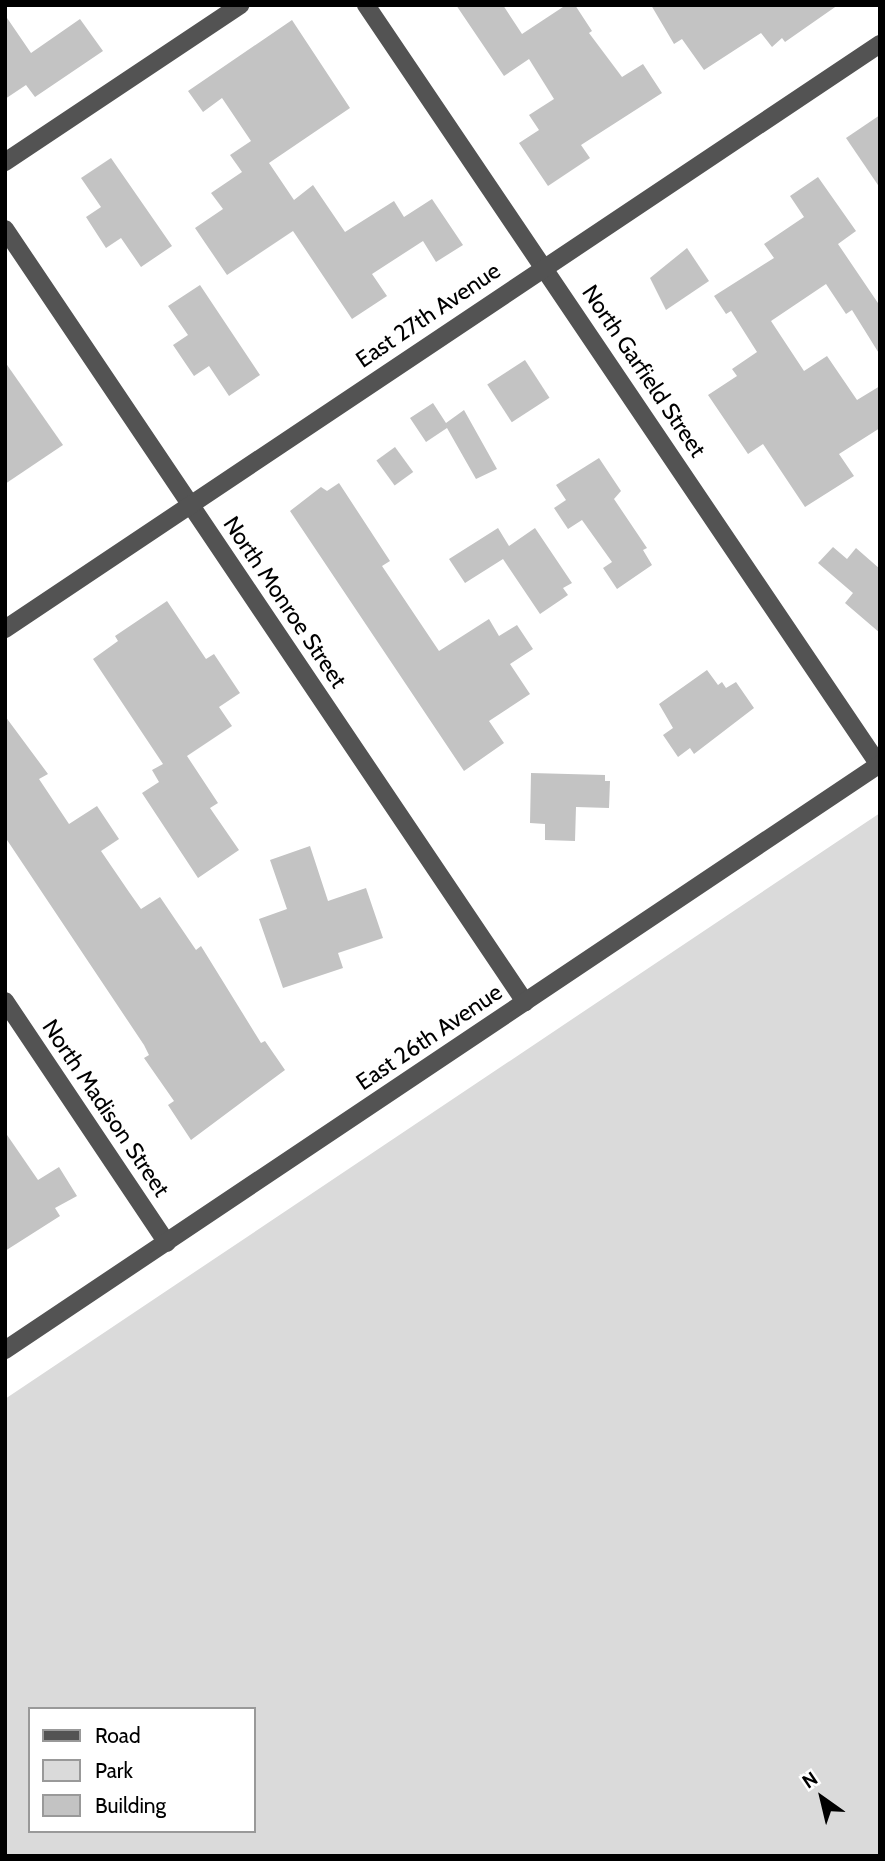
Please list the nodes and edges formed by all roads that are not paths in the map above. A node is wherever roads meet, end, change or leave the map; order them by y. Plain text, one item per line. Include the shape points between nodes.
1 (240, 5) edge
2 (366, 5) edge
3 (880, 44) edge
4 (5, 162) edge
5 (5, 229) edge
6 (545, 267) junction
7 (190, 504) junction
8 (5, 629) edge
9 (880, 764) edge
10 (5, 1001) edge
11 (525, 1002) junction
12 (167, 1242) junction
13 (5, 1350) edge

1 - 4 street
2 - 6 street, North Garfield Street
3 - 6 street, East 27th Avenue
5 - 7 street, North Monroe Street
6 - 7 street, East 27th Avenue
6 - 9 street, North Garfield Street
7 - 8 street, East 27th Avenue
7 - 11 street, North Monroe Street
9 - 11 street, East 26th Avenue
10 - 12 street, North Madison Street
11 - 12 street, East 26th Avenue
12 - 13 street, East 26th Avenue

